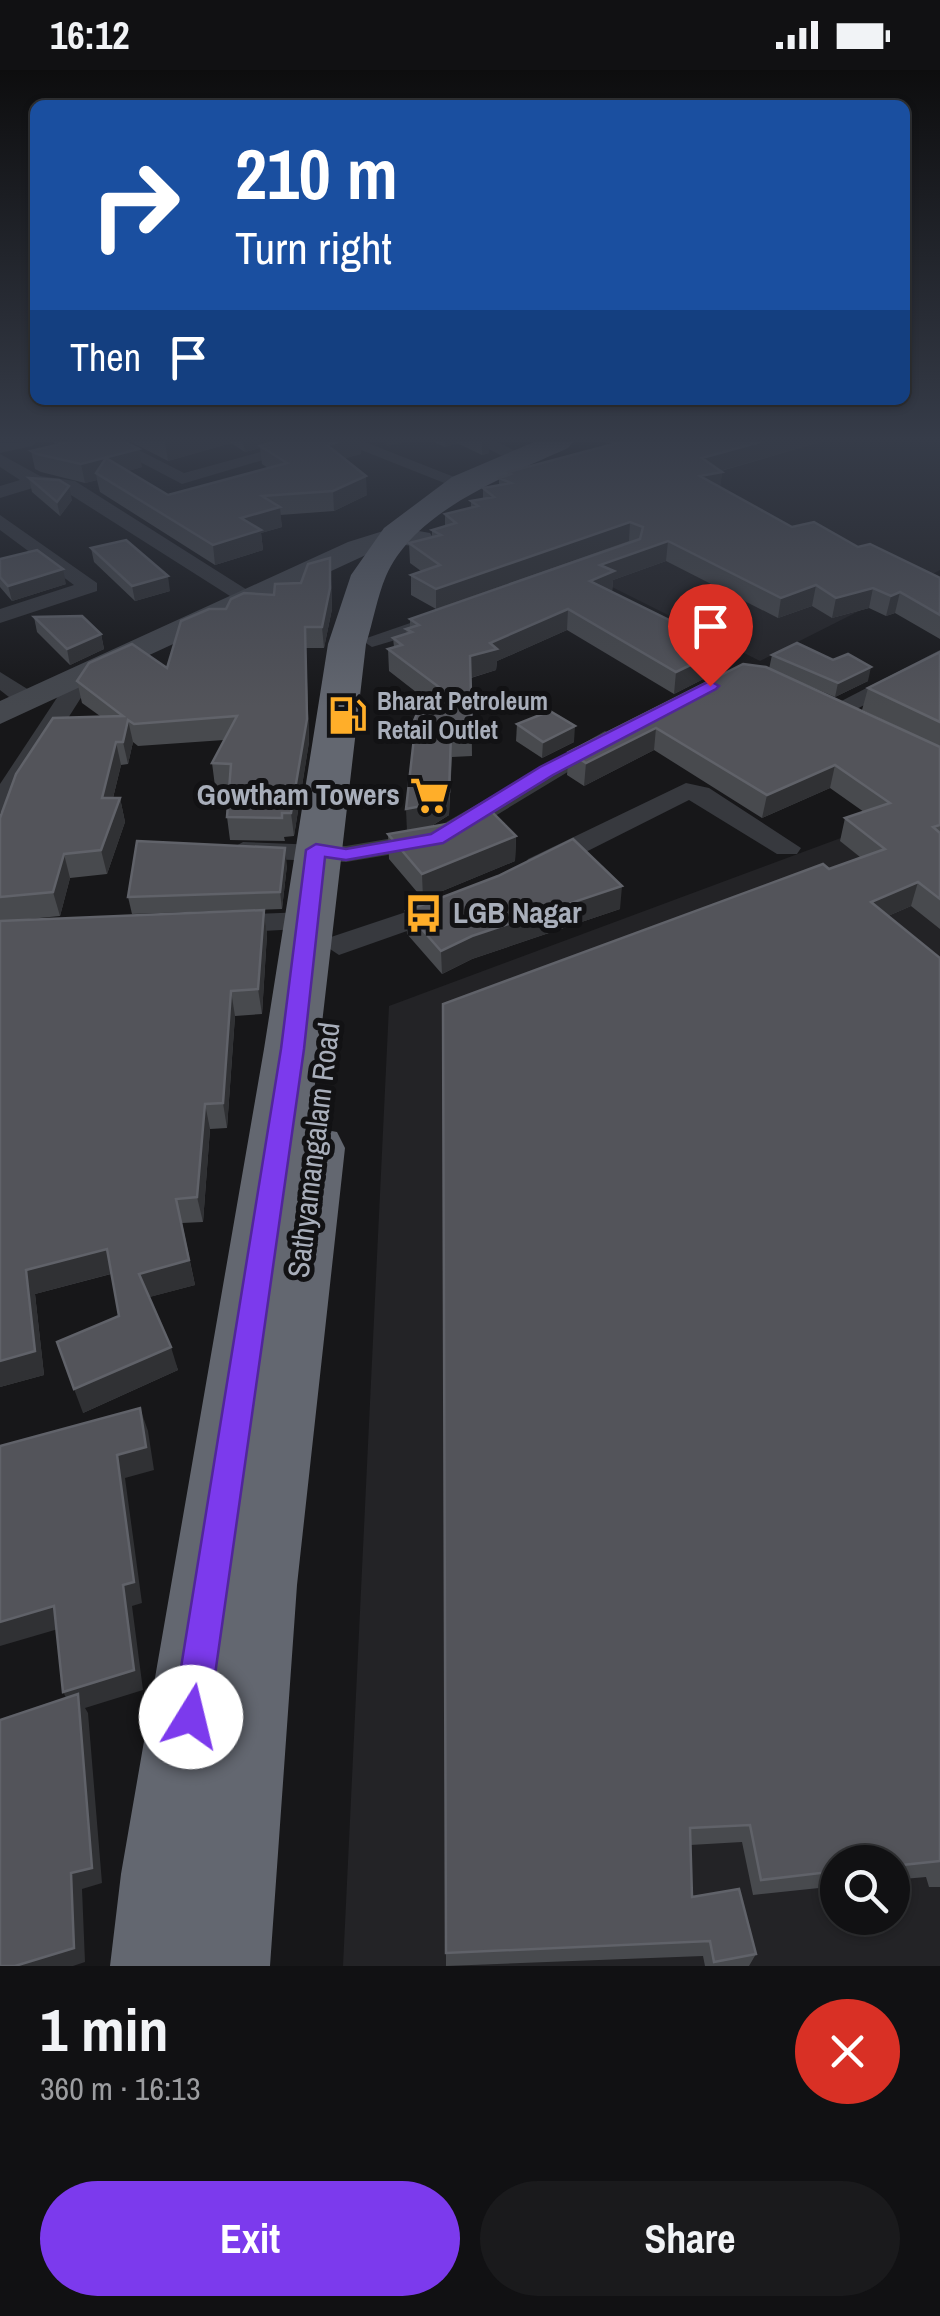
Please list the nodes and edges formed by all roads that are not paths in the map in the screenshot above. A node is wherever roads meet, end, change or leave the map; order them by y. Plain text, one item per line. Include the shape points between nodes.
1 (14, 530) edge
2 (140, 530) edge
3 (414, 530) edge
4 (418, 530) edge
5 (408, 537) junction
6 (249, 598) junction
7 (471, 608) edge
8 (0, 616) edge
9 (372, 640) junction
10 (940, 657) edge
11 (84, 674) junction
12 (0, 679) edge
13 (28, 700) junction
14 (0, 714) edge
15 (866, 724) edge
16 (627, 728) edge
17 (0, 805) edge
18 (787, 848) dead end
19 (211, 850) edge
20 (331, 852) junction
21 (514, 877) edge
22 (472, 896) edge
23 (191, 926) edge
24 (322, 933) junction
25 (159, 1966) edge
26 (222, 1966) edge

1 - 8 street via 90,586
2 - 6 street
3 - 5 highway
4 - 5 highway
5 - 6 main road
5 - 9 highway
5 - 20 highway via 369,575 346,644
6 - 11 main road
7 - 9 street
9 - 20 highway
10 - 15 street via 828,706
11 - 13 main road
11 - 17 street
12 - 13 street
13 - 14 main road
16 - 20 street via 436,839
18 - 21 street via 686,791
19 - 20 street
20 - 24 highway
22 - 24 street
23 - 24 street
24 - 25 highway via 292,1049
24 - 26 highway, Sathyamangalam Road

